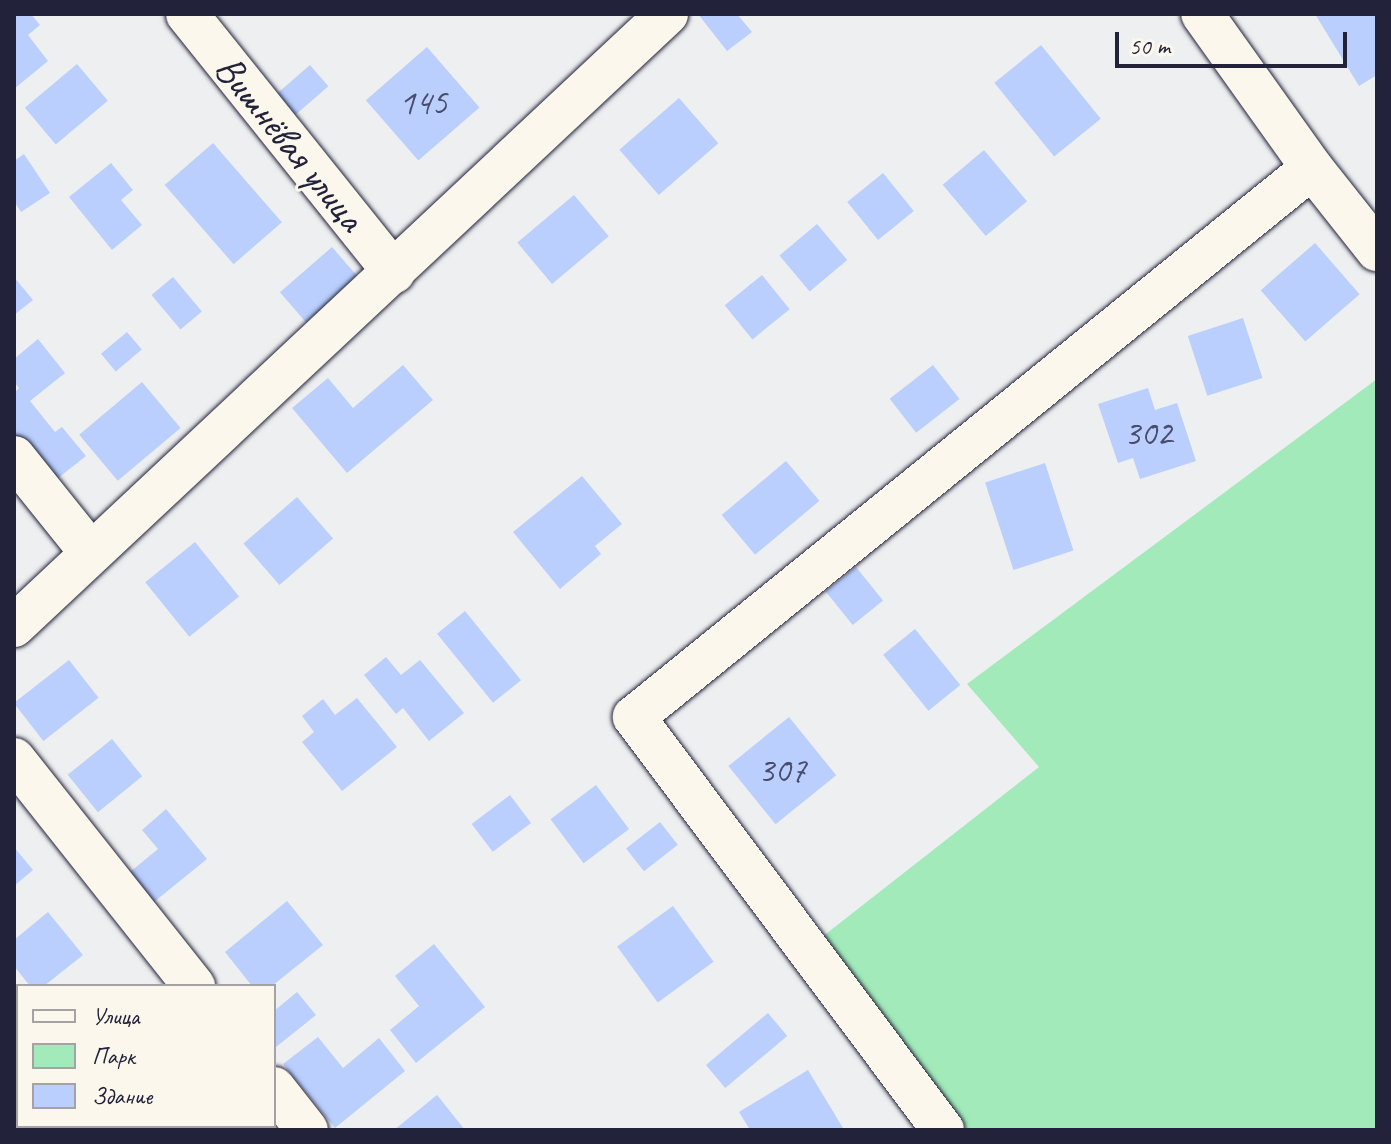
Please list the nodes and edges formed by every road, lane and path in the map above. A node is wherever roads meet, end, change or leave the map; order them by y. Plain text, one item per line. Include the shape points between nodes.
1 (187, 14) edge
2 (667, 14) edge
3 (1202, 14) edge
4 (1312, 168) junction
5 (1377, 250) edge
6 (394, 272) junction
7 (14, 457) edge
8 (91, 553) junction
9 (14, 626) edge
10 (14, 759) edge
11 (192, 984) edge
12 (276, 1091) edge
13 (307, 1130) edge
14 (943, 1130) edge

1 - 6 street, Вишнёвая улица
2 - 6 street
3 - 4 street
4 - 5 street
4 - 14 street via 634,717
6 - 8 street
7 - 8 street
8 - 9 street
10 - 11 street
12 - 13 street

